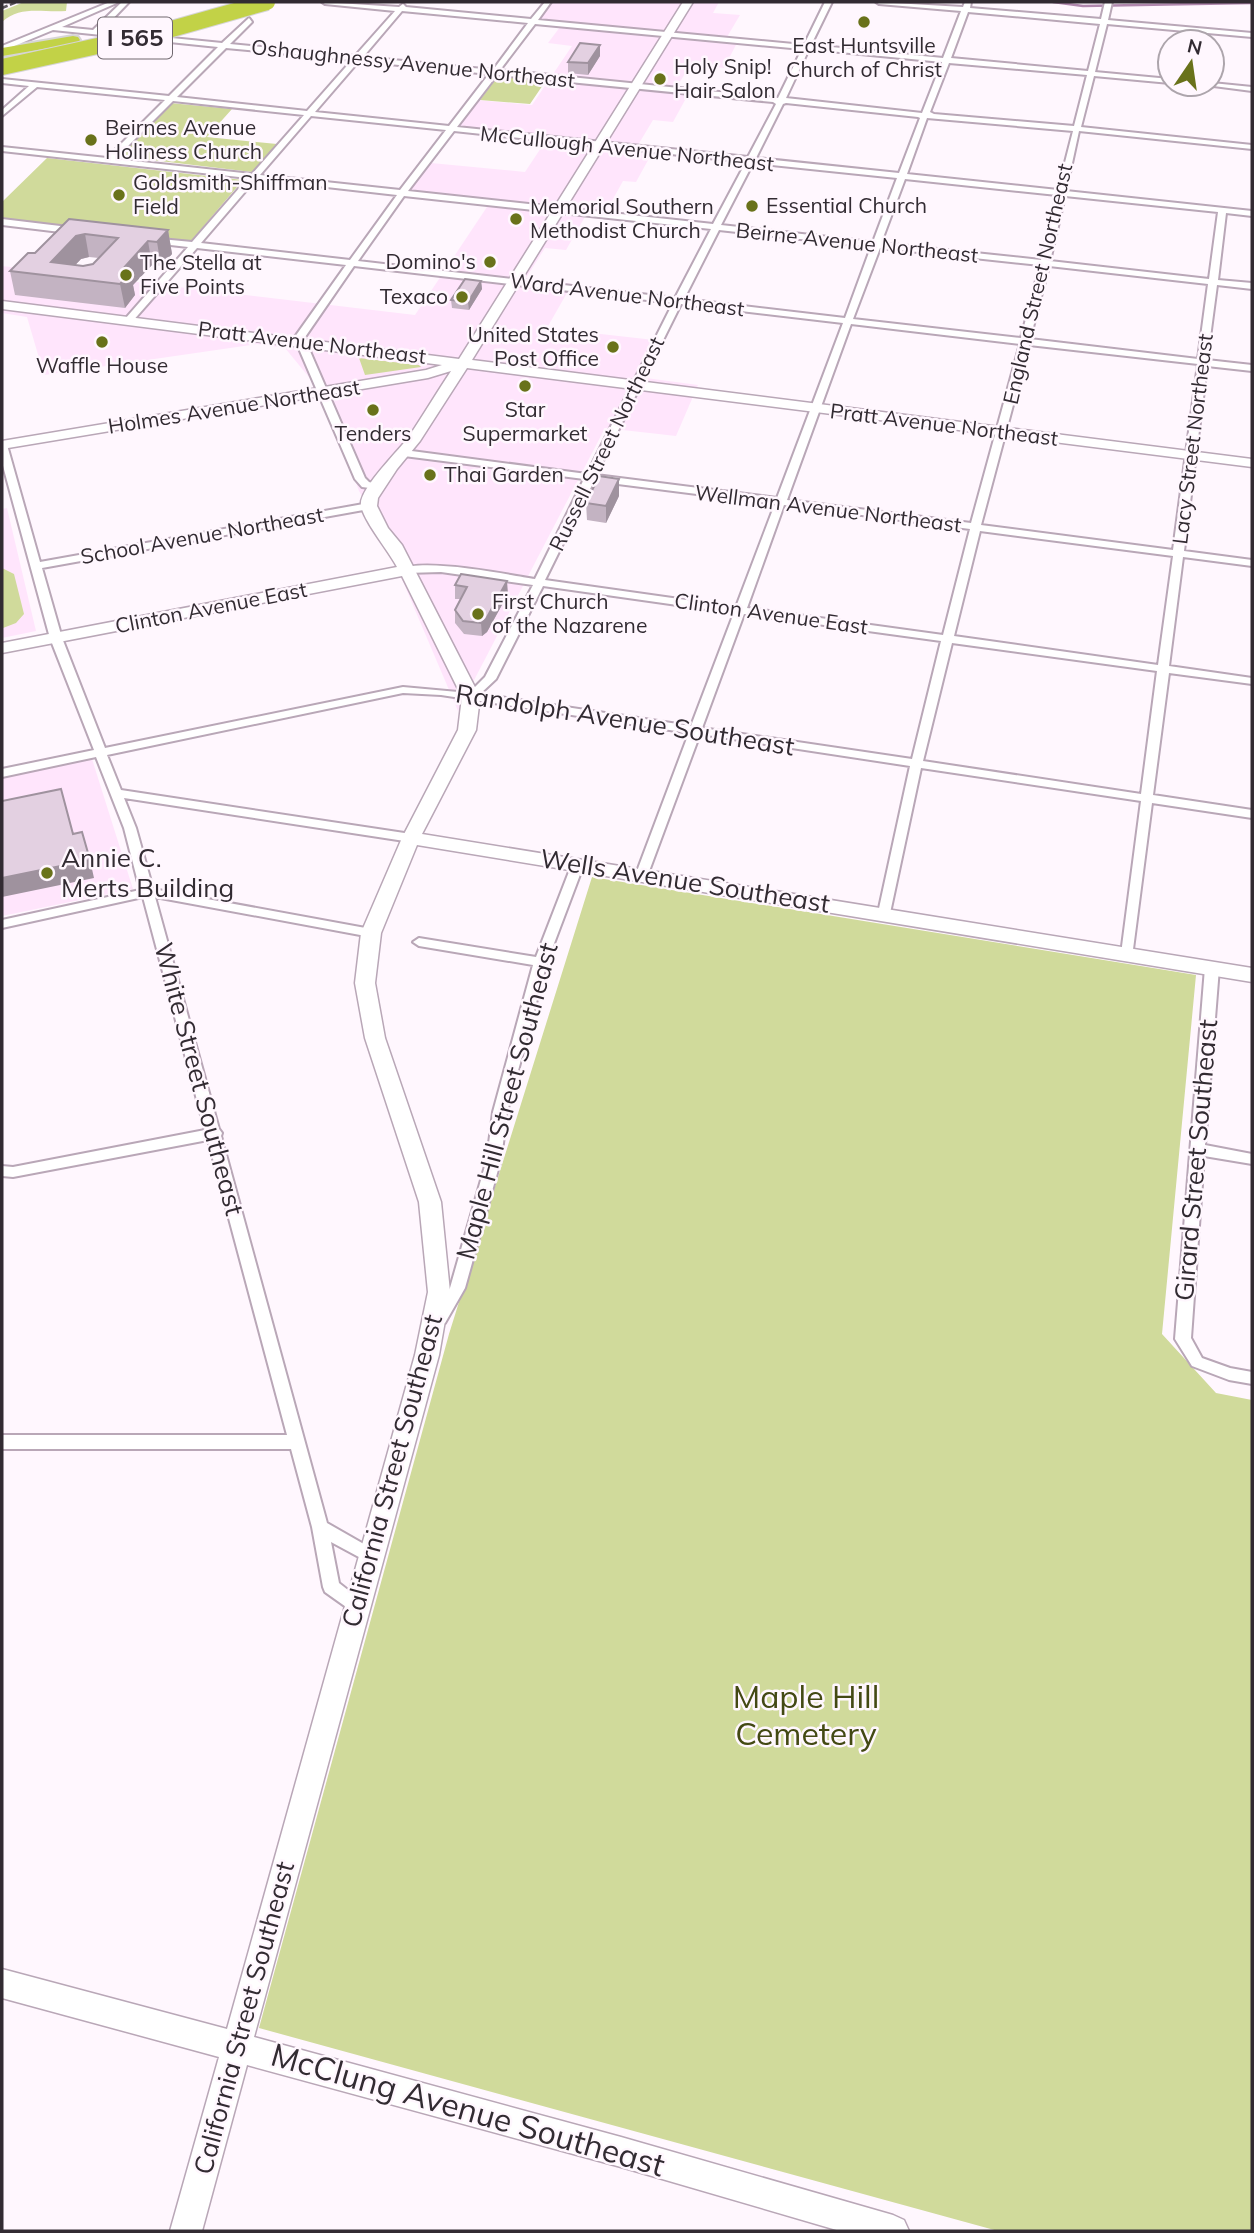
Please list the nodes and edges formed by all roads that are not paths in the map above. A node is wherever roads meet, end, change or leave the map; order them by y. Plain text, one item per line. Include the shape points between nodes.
1 (115, 2) edge
2 (126, 2) edge
3 (224, 2) edge
4 (267, 2) edge
5 (325, 2) edge
6 (548, 2) edge
7 (688, 2) edge
8 (829, 2) edge
9 (879, 2) edge
10 (1109, 4) edge
11 (404, 5) edge
12 (967, 6) edge
13 (249, 20) dead end
14 (533, 21) junction
15 (1106, 22) junction
16 (52, 28) junction
17 (94, 33) junction
18 (668, 34) junction
19 (1252, 35) edge
20 (223, 46) junction
21 (807, 47) junction
22 (2, 52) edge
23 (356, 59) junction
24 (946, 60) junction
25 (2, 68) edge
26 (495, 72) junction
27 (1092, 74) junction
28 (1156, 80) edge
29 (2, 81) edge
30 (34, 86) junction
31 (636, 86) junction
32 (1226, 86) edge
33 (1252, 89) edge
34 (169, 100) junction
35 (780, 101) junction
36 (2, 114) edge
37 (309, 115) junction
38 (925, 115) junction
39 (451, 130) junction
40 (1077, 130) junction
41 (598, 146) junction
42 (1252, 147) edge
43 (2, 149) edge
44 (109, 161) junction
45 (750, 162) junction
46 (255, 177) junction
47 (903, 177) junction
48 (403, 193) junction
49 (1060, 194) junction
50 (558, 210) junction
51 (1222, 210) junction
52 (1252, 213) edge
53 (2, 222) edge
54 (715, 227) junction
55 (91, 233) edge
56 (143, 239) edge
57 (194, 245) junction
58 (878, 245) junction
59 (1044, 263) junction
60 (351, 264) junction
61 (514, 282) junction
62 (1213, 282) junction
63 (1252, 286) edge
64 (679, 301) junction
65 (5, 307) edge
66 (848, 320) junction
67 (128, 321) junction
68 (1025, 341) junction
69 (299, 342) junction
70 (464, 362) junction
71 (1202, 362) junction
72 (1252, 368) edge
73 (632, 382) junction
74 (322, 393) junction
75 (816, 406) junction
76 (1003, 428) junction
77 (2, 445) edge
78 (1191, 452) junction
79 (404, 453) junction
80 (1252, 456) edge
81 (1252, 463) edge
82 (590, 479) junction
83 (377, 486) junction
84 (779, 502) junction
85 (369, 506) junction
86 (976, 528) junction
87 (394, 545) junction
88 (1179, 554) junction
89 (1252, 563) edge
90 (36, 565) junction
91 (405, 570) junction
92 (539, 582) junction
93 (740, 610) junction
94 (56, 638) junction
95 (948, 639) junction
96 (2, 648) edge
97 (1163, 668) junction
98 (1252, 681) edge
99 (471, 697) junction
100 (694, 731) junction
101 (100, 753) junction
102 (916, 765) junction
103 (2, 773) edge
104 (116, 793) junction
105 (1148, 798) junction
106 (1252, 814) edge
107 (411, 838) junction
108 (578, 864) junction
109 (642, 874) junction
110 (148, 892) junction
111 (884, 913) junction
112 (2, 924) edge
113 (371, 933) junction
114 (419, 942) dead end
115 (1126, 954) junction
116 (541, 962) junction
117 (1212, 968) junction
118 (1252, 975) edge
119 (215, 1133) junction
120 (1197, 1149) junction
121 (1252, 1159) edge
122 (2, 1171) edge
123 (430, 1336) junction
124 (1252, 1378) edge
125 (2, 1442) edge
126 (297, 1442) junction
127 (320, 1527) junction
128 (370, 1556) junction
129 (356, 1606) junction
130 (2, 1983) edge
131 (236, 2045) junction
132 (186, 2231) edge
133 (892, 2231) edge

1 - 16 street
2 - 17 street
3 - 22 highway, I 565 via 73,40
4 - 25 highway, I 565, bridge
5 - 11 street
6 - 14 street
7 - 18 main road
8 - 21 street, Russell Street Northeast
9 - 12 street
10 - 15 street, England Street Northeast
11 - 14 street
11 - 23 street
12 - 15 street
12 - 24 street
13 - 20 street
14 - 18 street
14 - 26 street
15 - 19 street
15 - 27 street, England Street Northeast
16 - 17 street, Oshaughnessy Avenue Northeast
16 - 22 street
17 - 20 street, Oshaughnessy Avenue Northeast
18 - 21 street
18 - 31 main road
20 - 23 street, Oshaughnessy Avenue Northeast
20 - 34 street
21 - 24 street
21 - 35 street, Russell Street Northeast
23 - 26 street, Oshaughnessy Avenue Northeast
23 - 37 street
24 - 27 street
24 - 38 street
26 - 31 street, Oshaughnessy Avenue Northeast
26 - 39 street
27 - 28 street
27 - 40 street, England Street Northeast
29 - 30 street, McCullough Avenue Northeast
30 - 34 street, McCullough Avenue Northeast
30 - 36 street
31 - 35 street, Oshaughnessy Avenue Northeast
31 - 41 main road
32 - 33 street
34 - 37 street, McCullough Avenue Northeast
34 - 44 street
35 - 38 street, Oshaughnessy Avenue Northeast
35 - 45 street, Russell Street Northeast
37 - 39 street, McCullough Avenue Northeast
37 - 46 street
38 - 40 street, Oshaughnessy Avenue Northeast
38 - 47 street
39 - 41 street, McCullough Avenue Northeast
39 - 48 street
40 - 42 street, Oshaughnessy Avenue Northeast
40 - 49 street, England Street Northeast
41 - 45 street, McCullough Avenue Northeast
41 - 50 main road
43 - 44 street, Beirne Avenue Northeast
44 - 46 street, Beirne Avenue Northeast
45 - 47 street, McCullough Avenue Northeast
45 - 54 street, Russell Street Northeast
46 - 48 street, Beirne Avenue Northeast
46 - 57 street
47 - 49 street, McCullough Avenue Northeast
47 - 58 street
48 - 50 street, Beirne Avenue Northeast
48 - 60 street
49 - 51 street, McCullough Avenue Northeast
49 - 59 street, England Street Northeast
50 - 54 street, Beirne Avenue Northeast
50 - 61 main road
51 - 52 street, McCullough Avenue Northeast
51 - 62 street, Lacy Street Northeast
53 - 55 street
54 - 58 street, Beirne Avenue Northeast
54 - 64 street, Russell Street Northeast
56 - 57 street, Ward Avenue Northeast
57 - 60 street, Ward Avenue Northeast
57 - 67 street
58 - 59 street, Beirne Avenue Northeast
58 - 66 street
59 - 62 street, Beirne Avenue Northeast
59 - 68 street, England Street Northeast
60 - 61 street, Ward Avenue Northeast
60 - 69 street
61 - 64 street, Ward Avenue Northeast
61 - 70 main road
62 - 63 street, Beirne Avenue Northeast
62 - 71 street, Lacy Street Northeast
64 - 66 street, Ward Avenue Northeast
64 - 73 street, Russell Street Northeast
65 - 67 main road, Pratt Avenue Northeast
66 - 68 street, Ward Avenue Northeast
66 - 75 street
67 - 69 main road, Pratt Avenue Northeast
68 - 71 street, Ward Avenue Northeast
68 - 76 street, England Street Northeast
69 - 70 main road, Pratt Avenue Northeast
69 - 74 street
70 - 73 main road, Pratt Avenue Northeast
70 - 74 main road, Holmes Avenue Northeast via 428,374
70 - 79 main road
71 - 72 street, Ward Avenue Northeast
71 - 78 street, Lacy Street Northeast
73 - 75 main road, Pratt Avenue Northeast
73 - 82 street, Russell Street Northeast
74 - 77 main road, Holmes Avenue Northeast
74 - 83 street via 360,479
75 - 76 main road, Pratt Avenue Northeast
75 - 84 street
76 - 78 main road, Pratt Avenue Northeast
76 - 86 street, England Street Northeast
77 - 90 street, White Street Southeast
78 - 80 main road, Pratt Avenue Northeast
78 - 81 main road, Pratt Avenue Northeast
78 - 88 street, Lacy Street Northeast
79 - 82 street, Wellman Avenue Northeast
79 - 83 main road
79 - 87 main road via 382,503
82 - 84 street, Wellman Avenue Northeast
82 - 92 street, Russell Street Northeast
83 - 85 main road
84 - 86 street, Wellman Avenue Northeast
84 - 93 street
85 - 87 main road
85 - 90 street, School Avenue Northeast
86 - 88 street, Wellman Avenue Northeast
86 - 95 street, England Street Northeast
87 - 91 main road
88 - 89 street, Wellman Avenue Northeast
88 - 97 street, Lacy Street Northeast
90 - 94 street, White Street Southeast
91 - 92 street, Clinton Avenue East via 441,569
91 - 94 main road, Clinton Avenue East
91 - 99 main road
92 - 93 street, Clinton Avenue East
92 - 99 street, Russell Street Northeast via 490,679
93 - 95 street, Clinton Avenue East
93 - 100 street
94 - 96 main road, Clinton Avenue East
94 - 101 street, White Street Southeast
95 - 97 street, Clinton Avenue East
95 - 102 street, England Street Northeast
97 - 98 street, Clinton Avenue East
97 - 105 street, Lacy Street Northeast
99 - 100 street, Randolph Avenue Southeast
99 - 101 street, Randolph Avenue Southeast via 402,690
99 - 107 main road, California Street Southeast via 467,730
100 - 102 street, Randolph Avenue Southeast
100 - 109 street
101 - 103 street, Randolph Avenue Southeast
101 - 104 street, White Street Southeast
102 - 105 street, Randolph Avenue Southeast
102 - 111 street, England Street Northeast
104 - 107 street, Wells Avenue Southeast
104 - 110 street, White Street Southeast
105 - 106 street, Randolph Avenue Southeast
105 - 115 street, Lacy Street Northeast
107 - 108 main road, Wells Avenue Southeast
107 - 113 main road, California Street Southeast
108 - 109 main road, Wells Avenue Southeast
108 - 116 street, Maple Hill Street Southeast
109 - 111 main road, Wells Avenue Southeast
110 - 112 street
110 - 113 street
110 - 119 street, White Street Southeast
111 - 115 main road, Wells Avenue Southeast
113 - 123 main road, California Street Southeast via 365,984 375,1038 431,1214 439,1292
114 - 116 street
115 - 117 main road, Wells Avenue Southeast
116 - 123 street, Maple Hill Street Southeast via 500,1112 494,1159 457,1288
117 - 118 main road, Wells Avenue Southeast
117 - 120 street, Girard Street Southeast
119 - 122 street
119 - 126 street, White Street Southeast
120 - 121 street
120 - 124 street, Girard Street Southeast via 1183,1339 1197,1362
123 - 128 main road, California Street Southeast
125 - 126 street
126 - 127 street, White Street Southeast
127 - 128 street
127 - 129 street, White Street Southeast via 331,1587
128 - 129 main road, California Street Southeast
129 - 131 main road, California Street Southeast
130 - 131 main road, McClung Avenue Southeast
131 - 132 main road, California Street Southeast
131 - 133 main road, McClung Avenue Southeast

